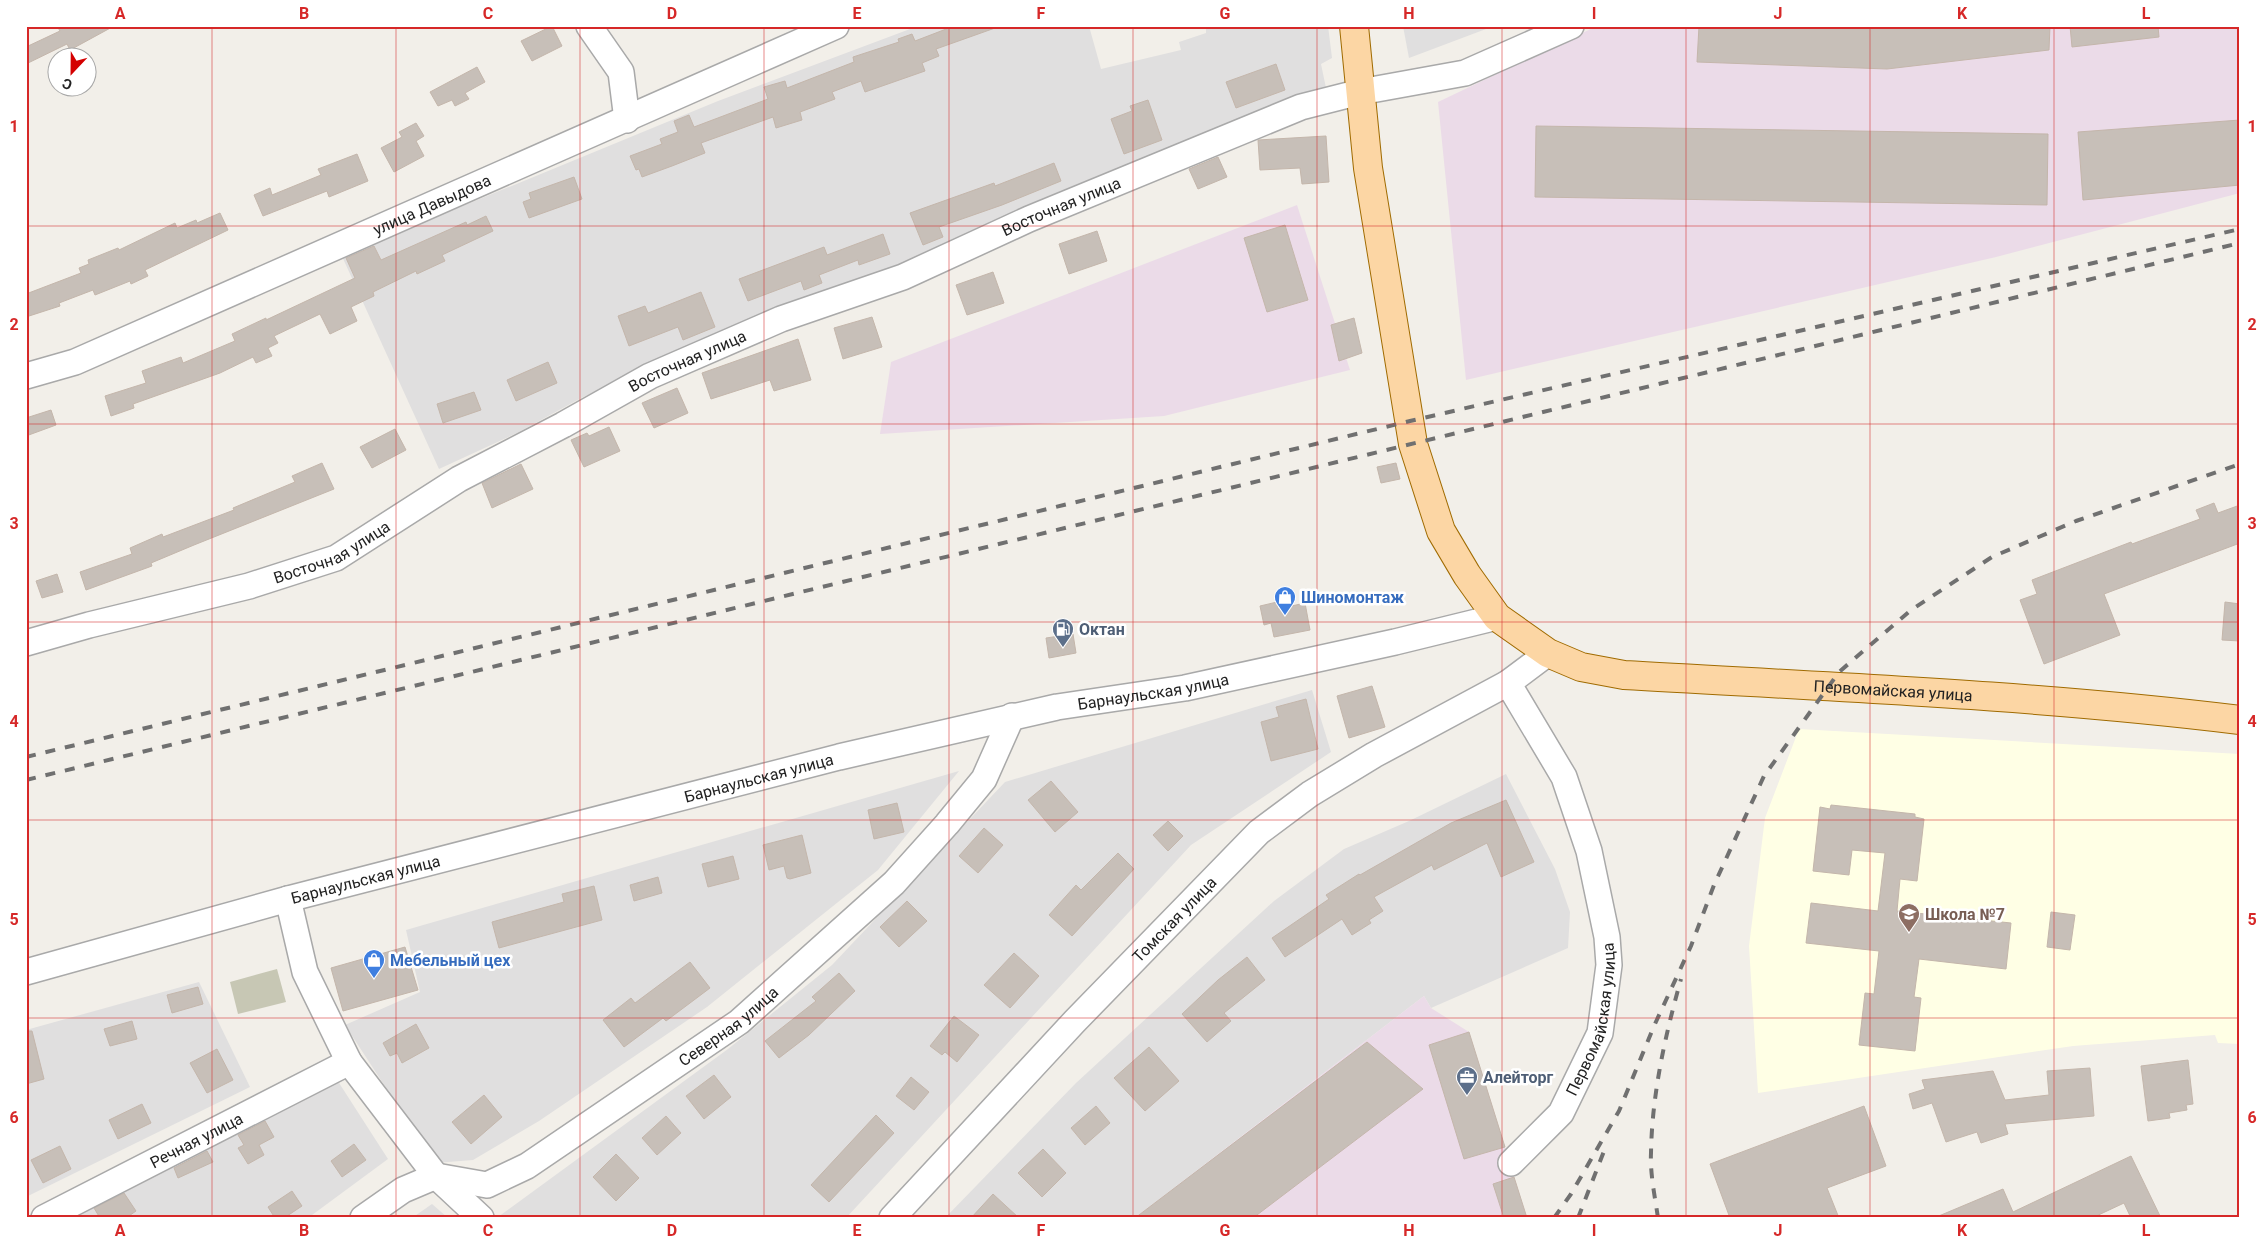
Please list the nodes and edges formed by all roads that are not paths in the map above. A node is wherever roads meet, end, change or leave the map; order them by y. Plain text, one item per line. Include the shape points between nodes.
1 (589, 26) edge
2 (836, 26) edge
3 (1354, 26) edge
4 (1572, 26) edge
5 (1360, 92) junction
6 (627, 120) junction
7 (26, 376) edge
8 (1497, 617) junction
9 (26, 643) edge
10 (1548, 653) junction
11 (1508, 683) junction
12 (1012, 716) junction
13 (2240, 720) edge
14 (288, 899) junction
15 (26, 972) edge
16 (349, 1062) junction
17 (1511, 1163) dead end
18 (436, 1176) junction
19 (44, 1218) edge
20 (363, 1218) edge
21 (481, 1218) edge
22 (892, 1218) edge

1 - 6 street via 621,72
2 - 6 street, улица Давыдова
3 - 5 main road, Первомайская улица
4 - 5 street, Восточная улица via 1465,73
5 - 8 main road, Первомайская улица via 1368,168 1413,444 1441,531
5 - 9 street, Восточная улица via 1301,107 1012,226 903,276 781,319 650,376 459,478 336,558 249,586
6 - 7 street, улица Давыдова via 75,362
8 - 10 main road, Первомайская улица
8 - 12 street, Барнаульская улица via 1185,688
10 - 11 street
10 - 13 main road, Первомайская улица via 1581,667 1624,675 1960,695 2168,711
11 - 17 street, Первомайская улица via 1564,777 1589,851 1607,937 1609,965 1600,1034 1562,1114
11 - 22 street, Томская улица via 1374,754 1310,794 1259,832 1075,1021
12 - 14 street, Барнаульская улица via 839,757
12 - 18 street, Северная улица via 984,779 947,824 894,883 739,1022 509,1175 487,1185
14 - 15 street, Барнаульская улица
14 - 16 street via 305,972
16 - 18 street
16 - 19 street, Речная улица
18 - 20 street via 403,1190
18 - 21 street

